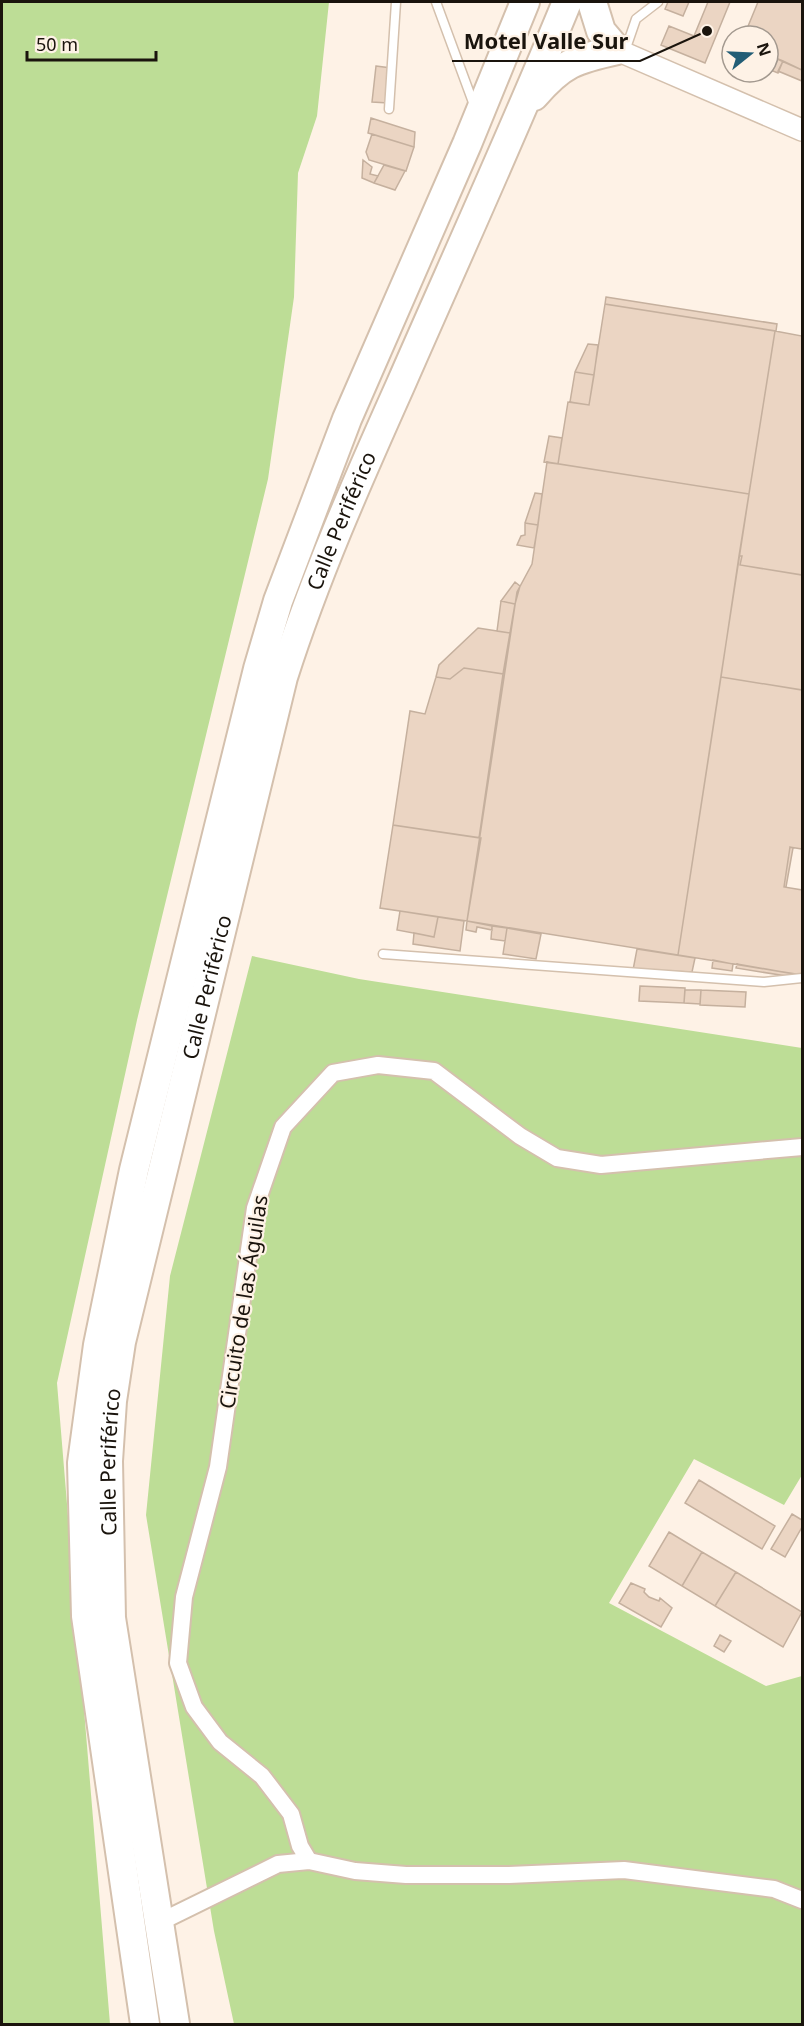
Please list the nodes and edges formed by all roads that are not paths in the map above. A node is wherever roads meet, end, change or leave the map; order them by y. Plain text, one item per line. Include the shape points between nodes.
1 (396, 2) edge
2 (436, 2) edge
3 (525, 2) edge
4 (567, 2) edge
5 (592, 2) edge
6 (658, 2) edge
7 (620, 52) junction
8 (389, 109) dead end
9 (523, 110) junction
10 (477, 114) junction
11 (802, 130) edge
12 (383, 954) dead end
13 (802, 978) edge
14 (802, 1147) edge
15 (309, 1861) junction
16 (125, 1896) junction
17 (802, 1900) edge
18 (160, 1922) junction
19 (125, 2025) edge
20 (145, 2025) edge
21 (175, 2025) edge

1 - 8 lane
2 - 10 lane
3 - 10 highway, Calle Periférico
4 - 9 highway, Calle Periférico
5 - 7 highway via 601,31
6 - 7 lane via 636,19
7 - 9 highway via 579,58 564,66
7 - 11 street
9 - 18 highway, Calle Periférico via 355,487 300,622 280,689 121,1342 108,1461 111,1618
10 - 16 highway, Calle Periférico via 346,418 278,601 258,669 116,1254 98,1345 82,1463 86,1616
12 - 13 lane via 764,982
14 - 15 street, Circuito de las Águilas via 601,1165 557,1158 520,1136 434,1071 378,1065 333,1072 283,1127 255,1208 218,1467 184,1597 178,1664 194,1707 220,1742 262,1776 291,1814 300,1846
15 - 17 street via 355,1871 406,1875 624,1869 774,1889
15 - 18 street via 278,1864
16 - 19 highway via 121,1975
16 - 20 highway, Calle Periférico
18 - 21 highway, Calle Periférico

